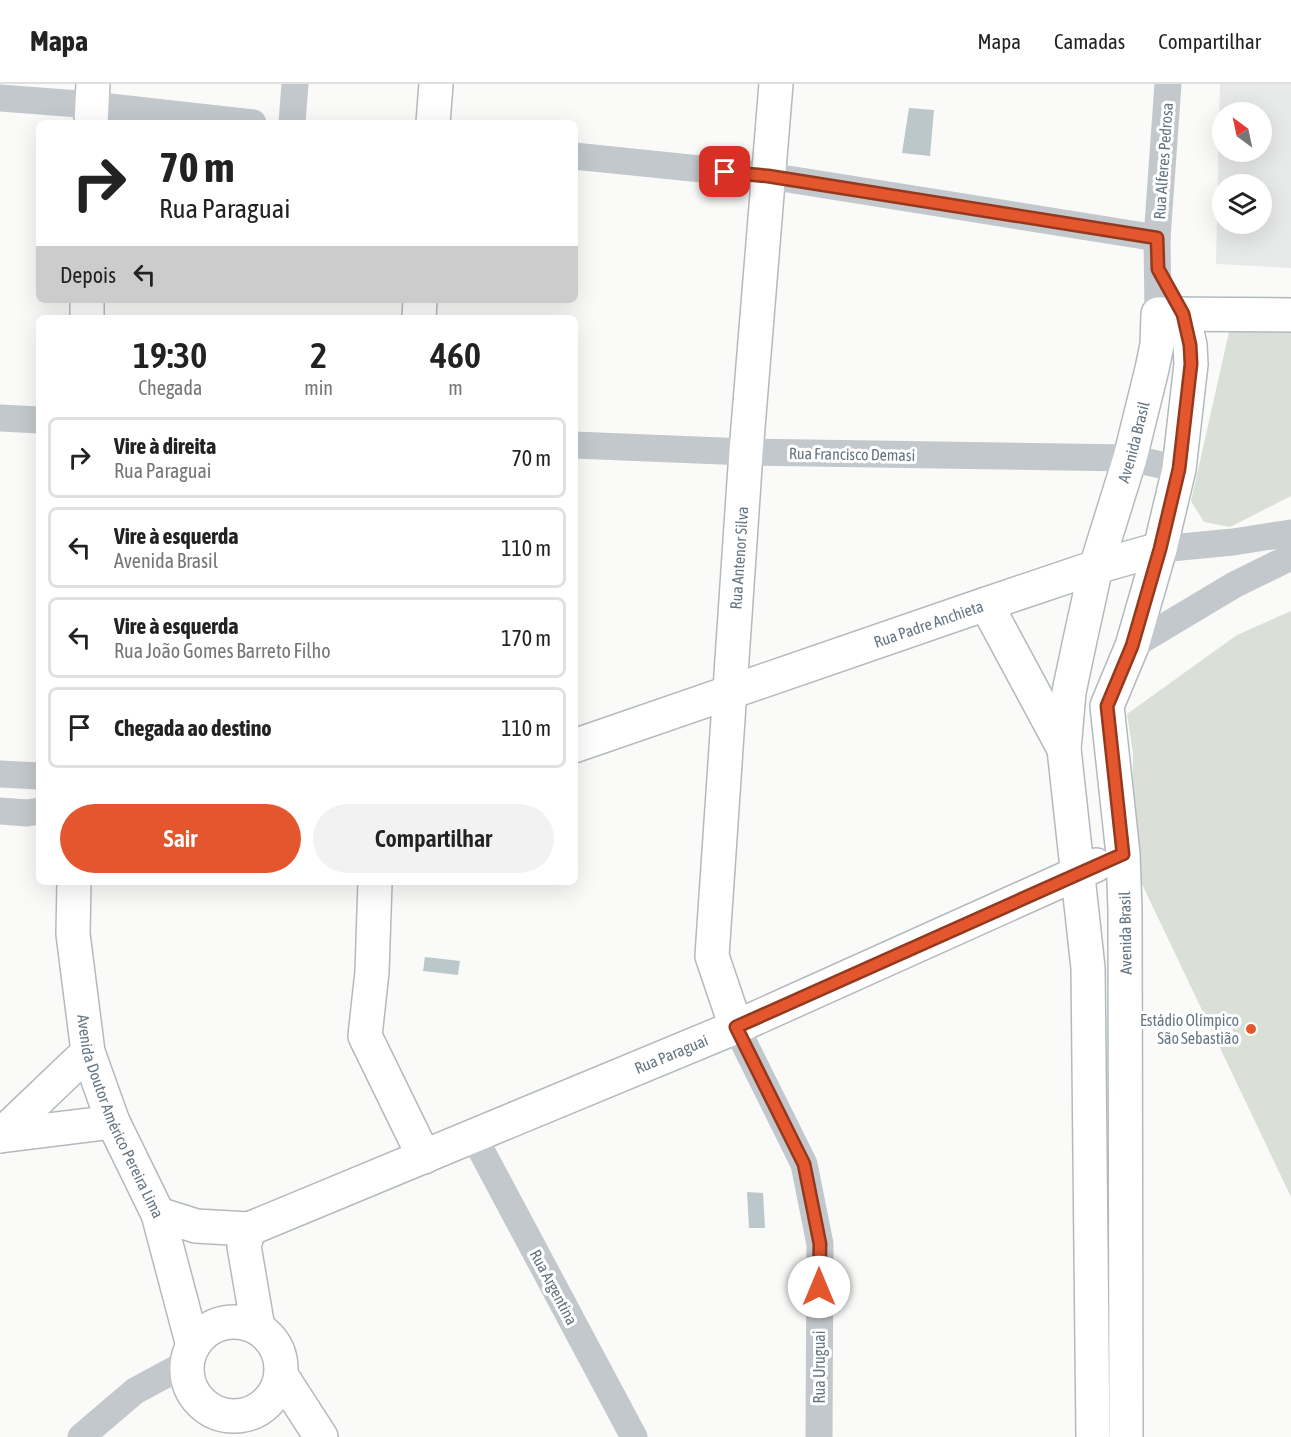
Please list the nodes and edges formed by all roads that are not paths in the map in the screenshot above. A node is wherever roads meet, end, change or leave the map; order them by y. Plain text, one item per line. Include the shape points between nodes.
1 (295, 84) edge
2 (436, 84) edge
3 (776, 84) edge
4 (1168, 84) edge
5 (0, 98) edge
6 (92, 104) edge
7 (228, 120) edge
8 (292, 120) edge
9 (434, 120) edge
10 (578, 156) edge
11 (768, 176) junction
12 (1157, 238) junction
13 (1170, 314) junction
14 (1291, 315) edge
15 (0, 418) edge
16 (36, 420) edge
17 (578, 445) edge
18 (746, 452) junction
19 (1130, 458) junction
20 (1179, 469) junction
21 (1291, 533) edge
22 (1160, 549) junction
23 (1291, 557) edge
24 (1096, 567) junction
25 (986, 604) junction
26 (1132, 646) junction
27 (730, 692) junction
28 (578, 745) edge
29 (1065, 749) junction
30 (0, 774) edge
31 (36, 776) edge
32 (0, 811) edge
33 (36, 812) edge
34 (1123, 854) junction
35 (1077, 873) junction
36 (74, 885) edge
37 (375, 885) edge
38 (736, 1027) junction
39 (88, 1052) junction
40 (113, 1122) junction
41 (0, 1136) edge
42 (474, 1137) junction
43 (424, 1157) junction
44 (158, 1214) junction
45 (249, 1229) junction
46 (258, 1328) junction
47 (190, 1354) junction
48 (281, 1376) junction
49 (239, 1427) edge
50 (81, 1437) edge
51 (321, 1437) edge
52 (634, 1437) edge
53 (819, 1437) edge
54 (1093, 1437) edge
55 (1126, 1437) edge

1 - 8 street
2 - 9 main road
3 - 11 main road, Rua Antenor Silva
4 - 12 street, Rua Alferes Pedrosa
5 - 6 street
6 - 7 street
10 - 11 street
11 - 12 street
11 - 18 main road, Rua Antenor Silva
12 - 13 street, Avenida Brasil via 1158,269
13 - 14 main road
13 - 19 main road, Avenida Brasil via 1157,345
13 - 20 main road, Avenida Brasil via 1190,345
15 - 16 street
17 - 18 street, Rua Francisco Demasi
18 - 19 street, Rua Francisco Demasi
18 - 27 main road, Rua Antenor Silva
19 - 20 street, Rua Francisco Demasi
19 - 24 main road, Avenida Brasil
20 - 22 main road, Avenida Brasil
21 - 22 street, Rua Padre Anchieta
22 - 24 main road, Rua Padre Anchieta
22 - 26 main road, Avenida Brasil
23 - 26 street via 1234,585
24 - 25 main road, Rua Padre Anchieta
24 - 29 main road, Avenida Brasil via 1069,692
25 - 27 main road, Rua Padre Anchieta
25 - 29 main road
26 - 34 main road, Avenida Brasil via 1107,706
27 - 28 main road, Rua Padre Anchieta
27 - 38 main road, Rua Antenor Silva via 712,956
29 - 35 main road, Avenida Brasil
30 - 31 street
32 - 33 street
34 - 35 main road, Rua Paraguai
34 - 55 main road, Avenida Brasil
35 - 38 main road, Rua Paraguai
35 - 54 main road, Avenida Brasil via 1088,968
36 - 39 main road, Avenida Doutor Américo Pereira Lima via 73,934
37 - 43 main road via 365,1036
38 - 42 main road, Rua Paraguai
38 - 53 street, Rua Uruguai via 804,1164 820,1244
39 - 40 main road, Avenida Doutor Américo Pereira Lima
39 - 41 main road
40 - 41 main road
40 - 44 main road, Avenida Doutor Américo Pereira Lima
42 - 43 main road, Rua Paraguai
42 - 52 street, Rua Argentina
43 - 45 main road, Rua Paraguai
44 - 45 main road, Rua Paraguai via 196,1226
44 - 47 main road, Avenida Doutor Américo Pereira Lima
45 - 46 main road via 244,1246
46 - 47 main road via 241,1322 222,1323 205,1332
46 - 48 main road via 276,1348
47 - 49 main road via 188,1382 200,1401
47 - 50 street via 135,1391
48 - 49 main road via 275,1393 263,1407 246,1415
48 - 51 main road

